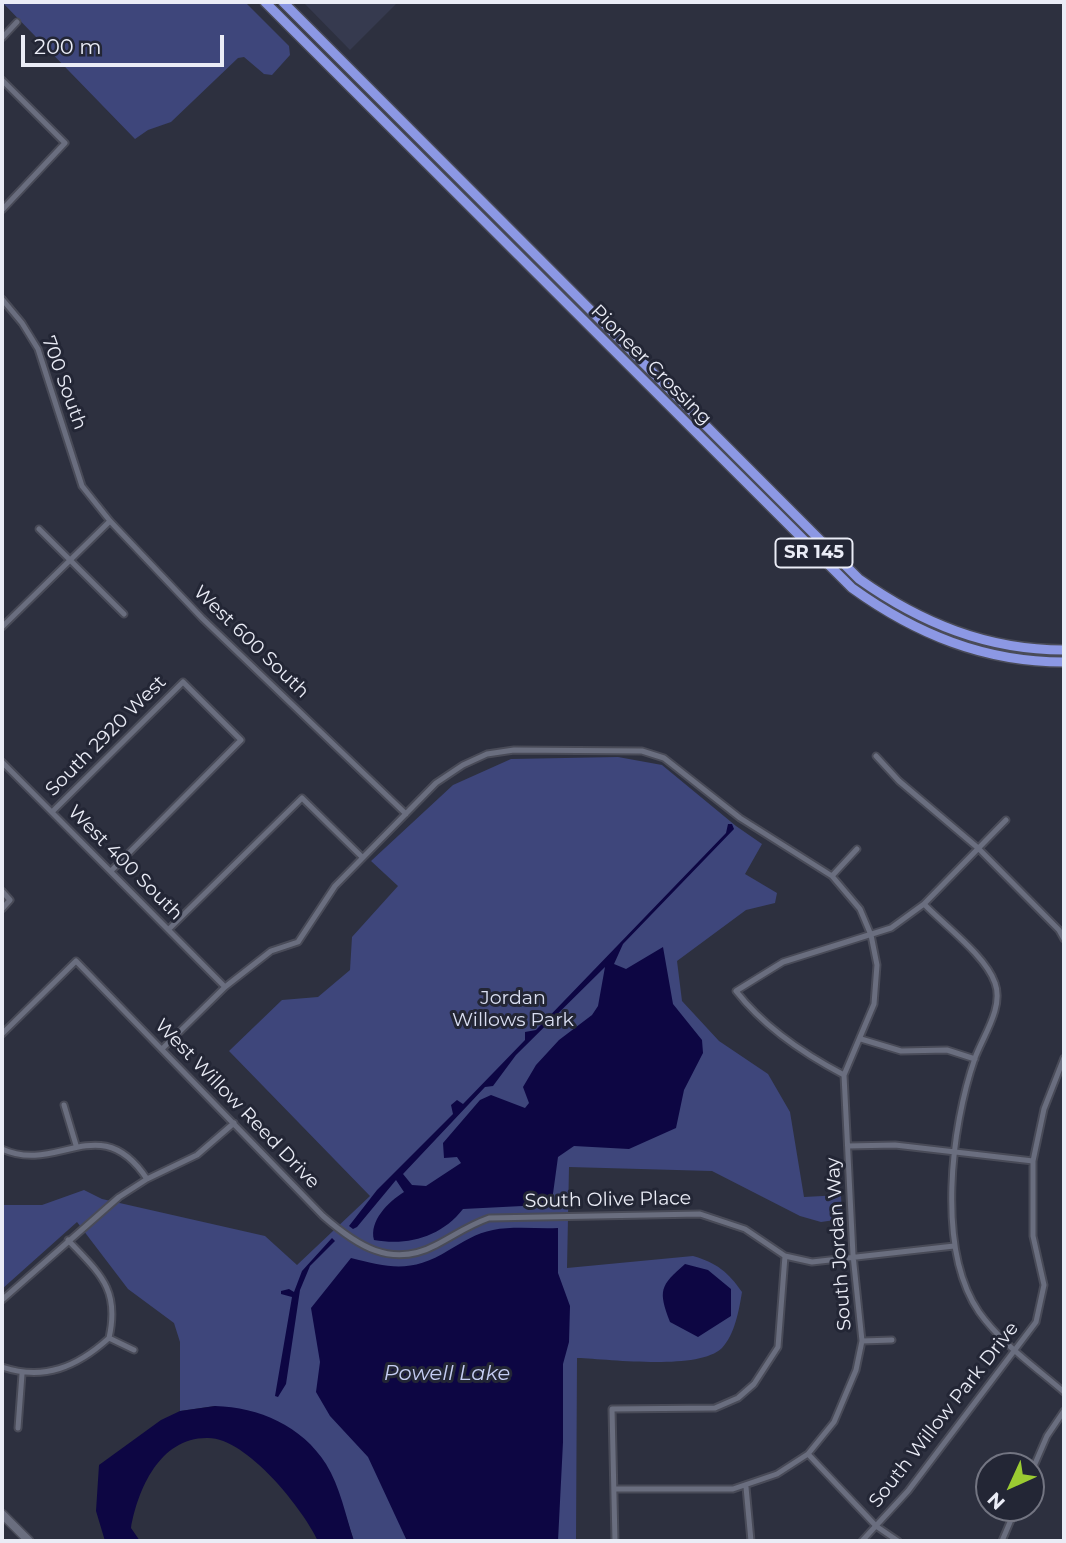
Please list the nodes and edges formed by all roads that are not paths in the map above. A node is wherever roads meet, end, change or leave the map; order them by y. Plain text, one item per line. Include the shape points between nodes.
1 (265, 2) edge
2 (283, 2) edge
3 (17, 22) dead end
4 (2, 38) edge
5 (2, 80) edge
6 (2, 210) edge
7 (2, 299) edge
8 (82, 486) joint
9 (110, 521) junction
10 (39, 529) dead end
11 (69, 560) junction
12 (124, 614) dead end
13 (2, 627) edge
14 (1064, 650) edge
15 (1064, 662) edge
16 (876, 756) dead end
17 (2, 762) edge
18 (52, 812) junction
19 (406, 814) junction
20 (1006, 820) dead end
21 (978, 848) junction
22 (857, 849) dead end
23 (362, 858) junction
24 (111, 871) junction
25 (832, 876) junction
26 (2, 891) edge
27 (924, 904) junction
28 (2, 909) edge
29 (169, 929) junction
30 (871, 935) junction
31 (1064, 939) edge
32 (225, 987) junction
33 (2, 1034) edge
34 (861, 1039) junction
35 (163, 1049) junction
36 (1064, 1058) edge
37 (975, 1059) junction
38 (844, 1075) junction
39 (64, 1105) dead end
40 (234, 1123) junction
41 (76, 1145) junction
42 (848, 1146) junction
43 (2, 1149) edge
44 (956, 1152) junction
45 (1033, 1161) junction
46 (147, 1179) junction
47 (68, 1240) junction
48 (954, 1246) junction
49 (385, 1254) joint
50 (853, 1255) junction
51 (785, 1256) junction
52 (2, 1300) edge
53 (109, 1338) junction
54 (892, 1340) dead end
55 (862, 1341) junction
56 (134, 1350) dead end
57 (1016, 1351) junction
58 (2, 1367) edge
59 (22, 1374) junction
60 (1064, 1392) edge
61 (1064, 1411) edge
62 (18, 1428) dead end
63 (1040, 1452) edge
64 (808, 1454) junction
65 (746, 1487) junction
66 (616, 1489) junction
67 (2, 1514) edge
68 (1010, 1522) edge
69 (876, 1526) junction
70 (29, 1541) edge
71 (615, 1541) edge
72 (751, 1541) edge
73 (862, 1541) edge
74 (898, 1541) edge
75 (1002, 1541) edge

1 - 15 highway, Pioneer Crossing / SR 145 via 852,588 940,639 994,655
2 - 14 highway, Pioneer Crossing / SR 145 via 859,579 944,628 998,644
3 - 4 street
5 - 6 street via 65,143
7 - 8 street, 700 South via 38,349
8 - 9 street, West 600 South
9 - 11 street
9 - 19 street, West 600 South via 202,618
10 - 11 street
11 - 12 street
11 - 13 street
16 - 21 street
17 - 18 street, West 400 South
18 - 24 street, West 400 South
18 - 24 street, South 2920 West via 183,682 241,740
19 - 23 street
19 - 25 street, South Jordan Way via 436,783 487,754 642,751 664,758 740,818
20 - 21 street
21 - 27 street
21 - 31 street
22 - 25 street
23 - 29 street via 302,798
23 - 32 street via 335,886 298,942 271,951
24 - 29 street, West 400 South
25 - 30 street, South Jordan Way via 860,909
26 - 28 street via 10,900
27 - 30 street via 891,928
27 - 37 street via 990,972 995,983 997,1004
29 - 32 street, West 400 South
30 - 34 street, South Jordan Way via 877,965 874,1004
30 - 38 street via 783,962 736,991 751,1010 806,1055
32 - 35 street
33 - 35 street, West Willow Reed Drive via 76,961
34 - 37 street via 901,1051 947,1050
34 - 38 street, South Jordan Way
35 - 40 street, West Willow Reed Drive
36 - 45 street, South Willow Park Drive via 1044,1109
37 - 44 street via 962,1104
38 - 42 street, South Jordan Way
39 - 41 street
40 - 46 street via 197,1155
40 - 49 street, West Willow Reed Drive via 354,1243
41 - 43 street via 37,1158
41 - 46 street via 114,1148 136,1162
42 - 44 street via 895,1144
42 - 50 street, South Jordan Way
44 - 45 street
44 - 48 street
45 - 57 street, South Willow Park Drive via 1032,1236 1044,1285 1036,1322
46 - 47 street
47 - 52 street
47 - 53 street via 102,1276 113,1300
48 - 50 street, South Olive Place
48 - 57 street via 972,1301
49 - 51 street, South Olive Place via 435,1246 465,1226 489,1218 700,1214 745,1229
50 - 51 street, South Olive Place via 813,1262
50 - 55 street, South Jordan Way
51 - 66 street via 778,1347 754,1384 738,1398 715,1408 612,1409
53 - 56 street
53 - 59 street via 90,1356 59,1370
54 - 55 street
55 - 64 street, South Jordan Way via 845,1401
57 - 60 street
57 - 69 street, South Willow Park Drive
58 - 59 street
59 - 62 street
61 - 63 street
64 - 65 street, South Jordan Way
64 - 69 street
65 - 66 street, South Jordan Way
65 - 72 street
66 - 71 street
67 - 70 main road
68 - 75 street
69 - 73 street, South Willow Park Drive
69 - 74 street

